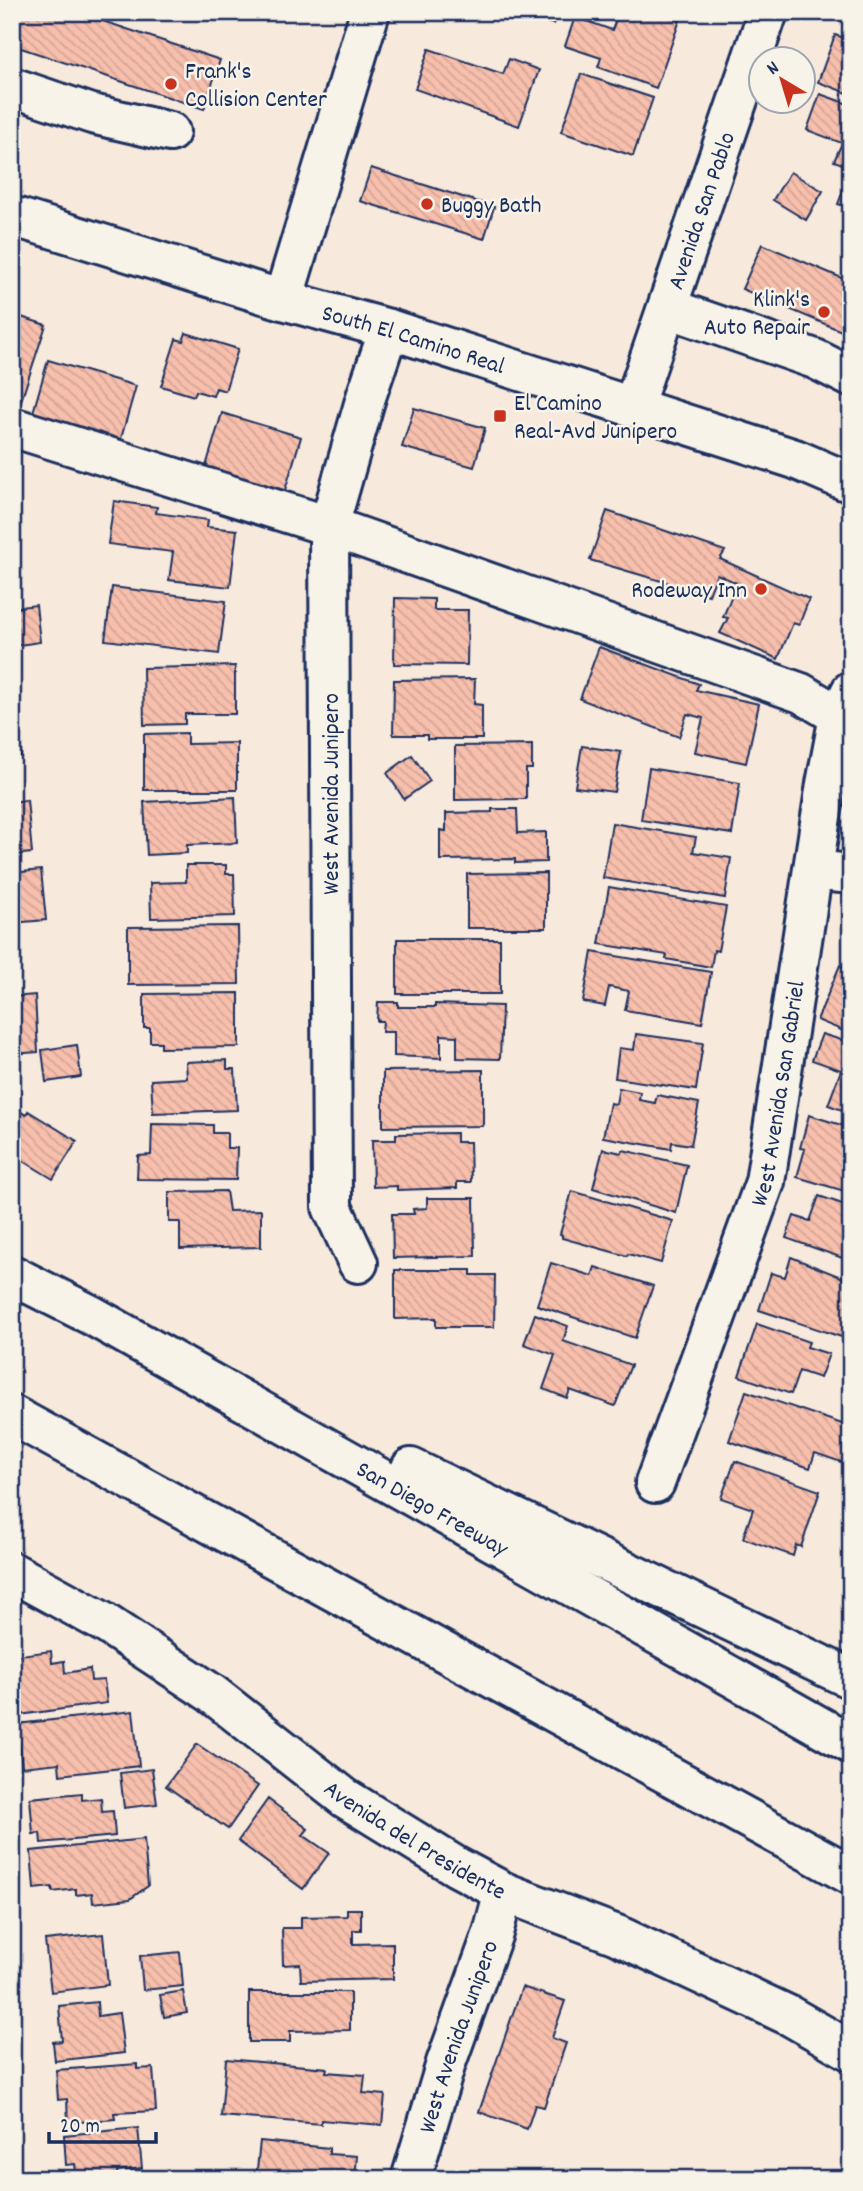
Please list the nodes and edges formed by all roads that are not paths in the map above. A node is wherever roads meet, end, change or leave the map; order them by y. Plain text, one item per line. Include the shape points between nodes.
1 (370, 12) edge
2 (768, 12) edge
3 (12, 87) edge
4 (170, 132) dead end
5 (12, 216) edge
6 (283, 300) junction
7 (668, 308) junction
8 (389, 329) junction
9 (851, 377) edge
10 (633, 407) junction
11 (12, 427) edge
12 (851, 483) edge
13 (329, 526) junction
14 (847, 710) edge
15 (813, 870) junction
16 (851, 874) edge
17 (358, 1263) dead end
18 (12, 1275) edge
19 (93, 1316) junction
20 (12, 1415) edge
21 (655, 1483) dead end
22 (12, 1572) edge
23 (851, 1679) edge
24 (851, 1744) edge
25 (851, 1875) edge
26 (504, 1892) junction
27 (851, 2051) edge
28 (411, 2179) edge

1 - 6 main road
2 - 7 main road, Avenida San Pablo
3 - 4 main road via 92,114
5 - 6 main road, South El Camino Real
6 - 8 main road, South El Camino Real
7 - 9 main road via 815,359
7 - 10 main road, Avenida San Pablo
8 - 10 main road, South El Camino Real
8 - 13 main road, West Avenida Junipero
10 - 12 main road, South El Camino Real
11 - 13 main road
13 - 14 main road
13 - 17 main road, West Avenida Junipero via 332,1207
14 - 15 main road, West Avenida San Gabriel
15 - 16 main road
15 - 21 main road, West Avenida San Gabriel via 765,1181
18 - 19 main road, San Diego Freeway
19 - 23 main road
19 - 24 main road, San Diego Freeway
20 - 25 main road
22 - 26 main road, Avenida del Presidente via 105,1623 211,1693 345,1798
26 - 27 main road, Avenida del Presidente via 617,1935 790,2016
26 - 28 main road, West Avenida Junipero

